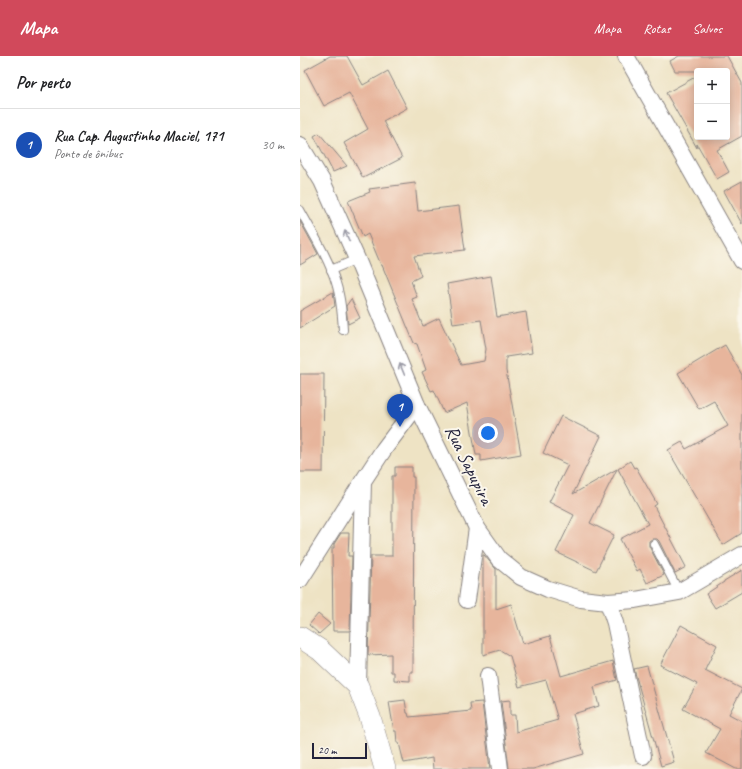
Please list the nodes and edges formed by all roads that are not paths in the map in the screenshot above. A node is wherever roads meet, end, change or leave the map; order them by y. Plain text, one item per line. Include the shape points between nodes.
1 (626, 56) edge
2 (642, 56) edge
3 (640, 80) junction
4 (300, 145) edge
5 (300, 210) edge
6 (357, 259) junction
7 (742, 260) edge
8 (331, 270) junction
9 (343, 330) dead end
10 (417, 405) junction
11 (363, 480) junction
12 (477, 528) junction
13 (654, 544) dead end
14 (742, 555) edge
15 (300, 580) edge
16 (679, 592) junction
17 (467, 600) dead end
18 (608, 602) junction
19 (300, 637) edge
20 (488, 676) dead end
21 (358, 686) junction
22 (643, 756) dead end
23 (385, 769) edge
24 (500, 769) edge

1 - 3 street
2 - 3 street
3 - 7 street
6 -> 4 street, Rua Sapupira via 322,181
5 - 8 lane
6 - 8 lane
10 -> 6 street, Rua Sapupira
8 - 9 lane via 341,302
10 - 11 street
10 - 12 street, Rua Sapupira
11 - 15 street
11 - 21 street
12 - 17 street
12 - 18 street, Rua Sapupira via 499,559 521,577 548,589 582,599
13 - 16 lane
14 - 16 street, Rua Sapupira
16 - 18 street, Rua Sapupira
18 - 22 street via 615,623
19 - 21 street via 320,650
20 - 24 street
21 - 23 street

